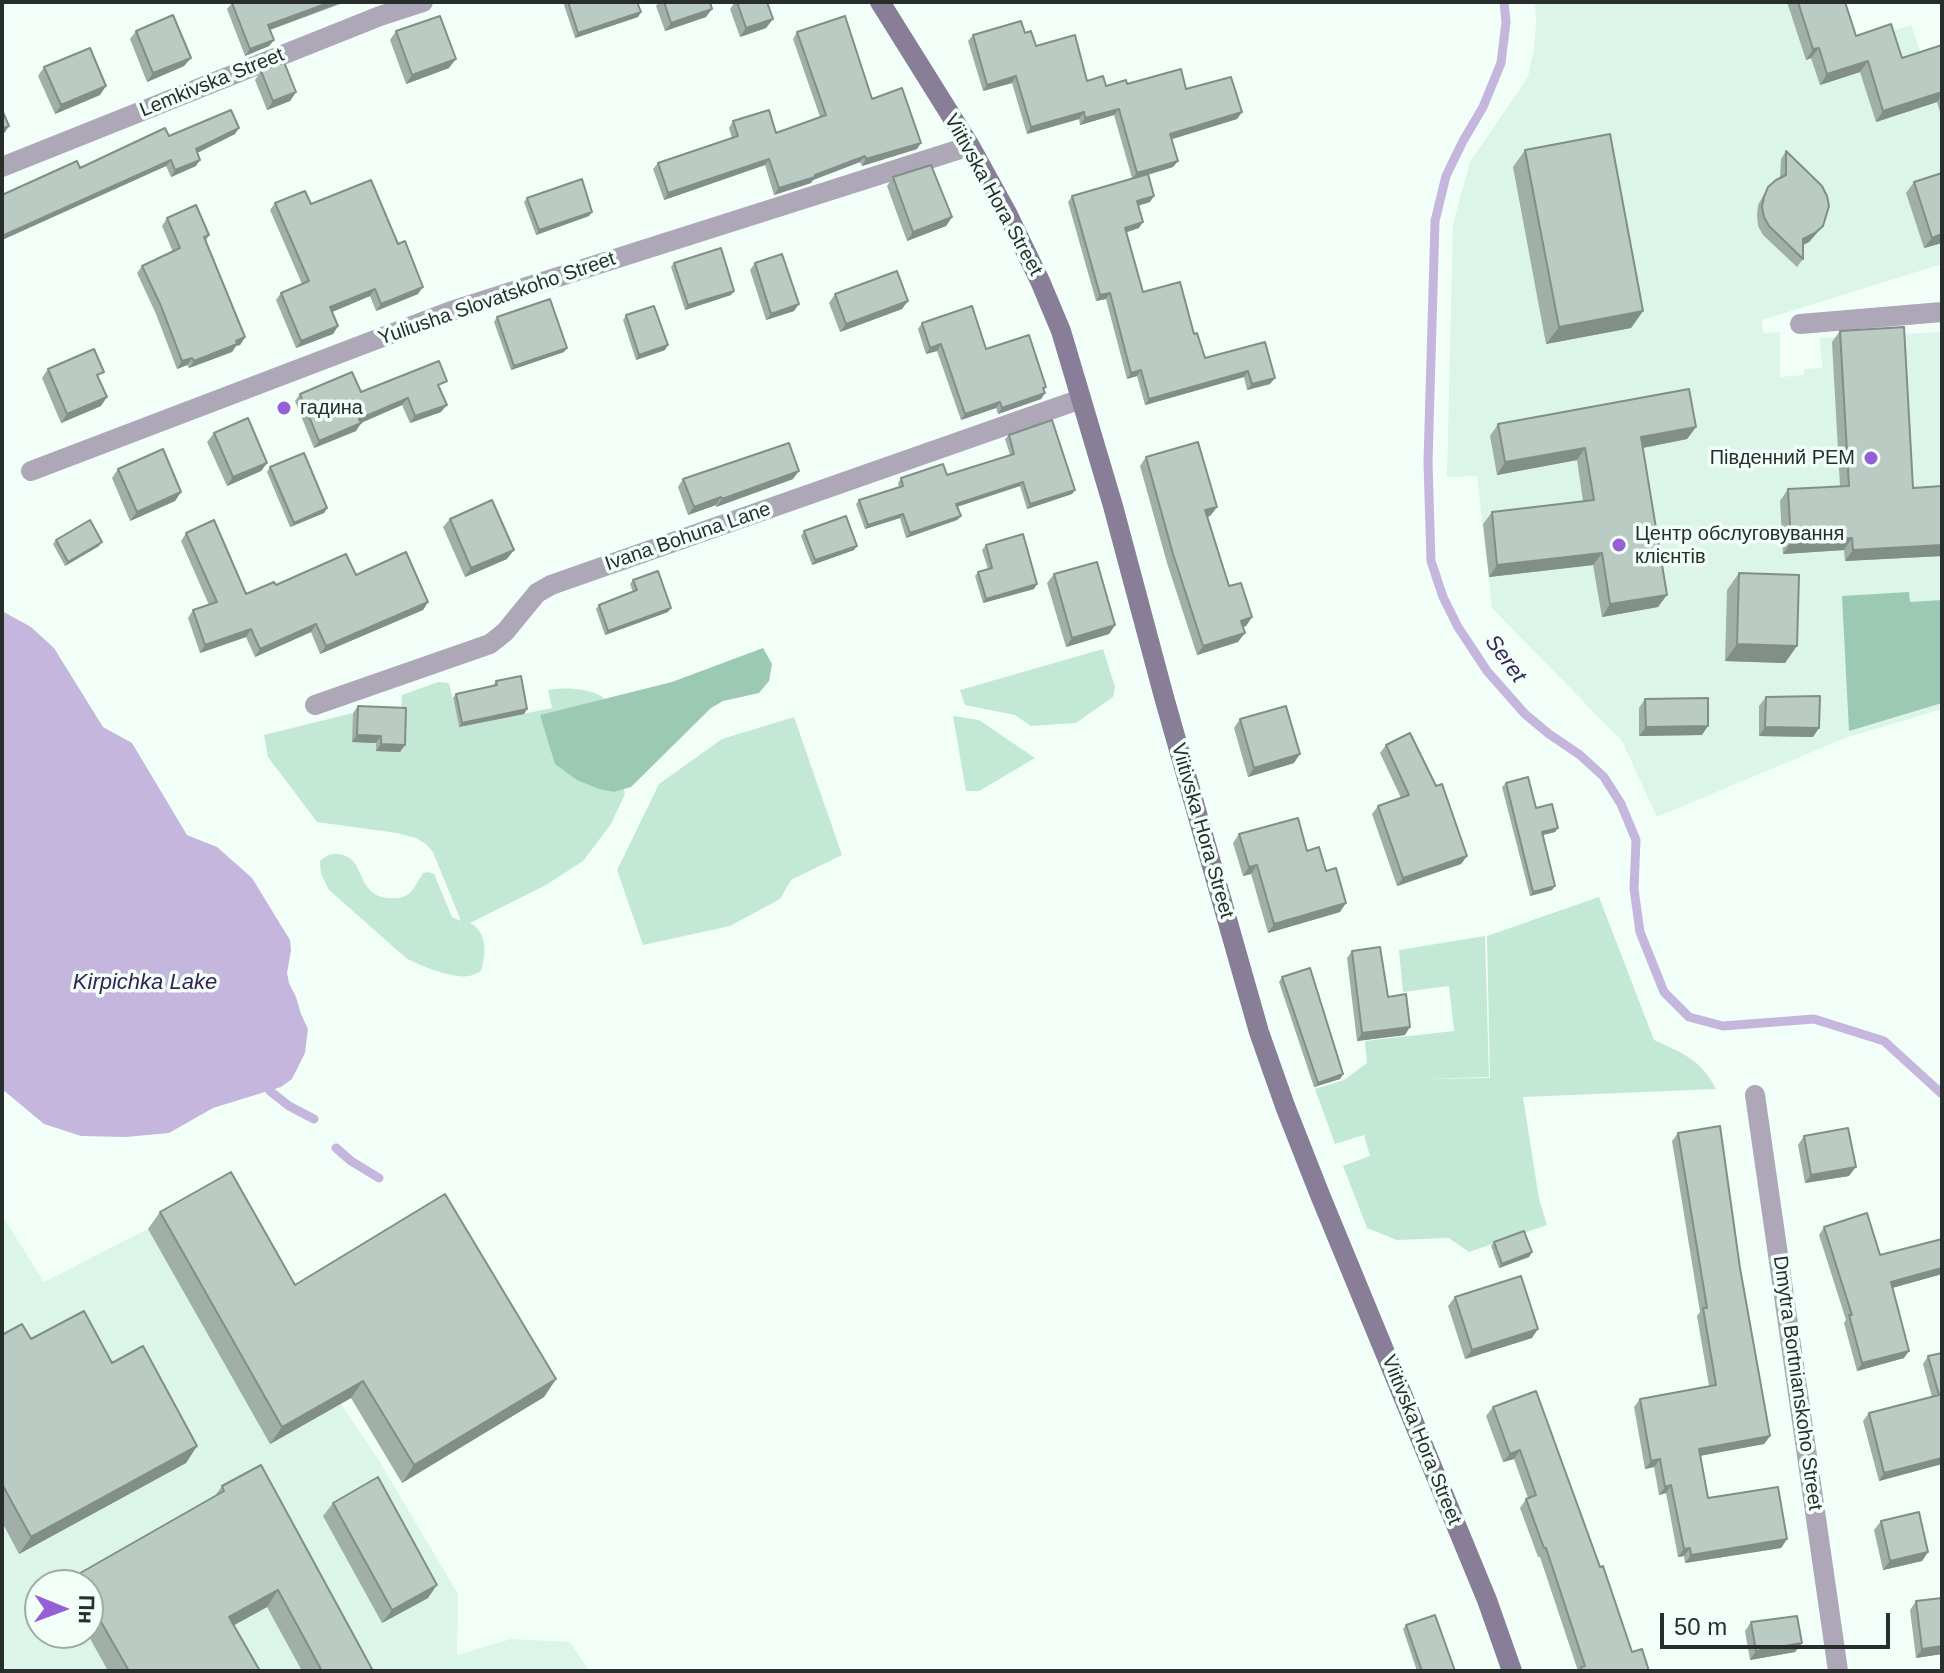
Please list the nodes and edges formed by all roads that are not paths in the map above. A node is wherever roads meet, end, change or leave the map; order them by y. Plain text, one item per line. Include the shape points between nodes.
1 (423, 2) edge
2 (880, 2) edge
3 (379, 9) edge
4 (970, 146) junction
5 (2, 167) edge
6 (1942, 312) edge
7 (1800, 324) dead end
8 (1081, 399) junction
9 (31, 471) dead end
10 (315, 705) dead end
11 (1755, 1095) dead end
12 (1512, 1671) edge
13 (1838, 1671) edge

1 - 3 street, Lemkivska Street
2 - 4 street, Viitivska Hora Street
3 - 5 street, Lemkivska Street
4 - 8 street, Viitivska Hora Street via 1040,281
4 - 9 street, Yuliusha Slovatskoho Street via 451,311
6 - 7 street
8 - 10 street, Ivana Bohuna Lane via 551,585 490,644
8 - 12 street, Viitivska Hora Street via 1259,1032
11 - 13 street, Dmytra Bortnianskoho Street

